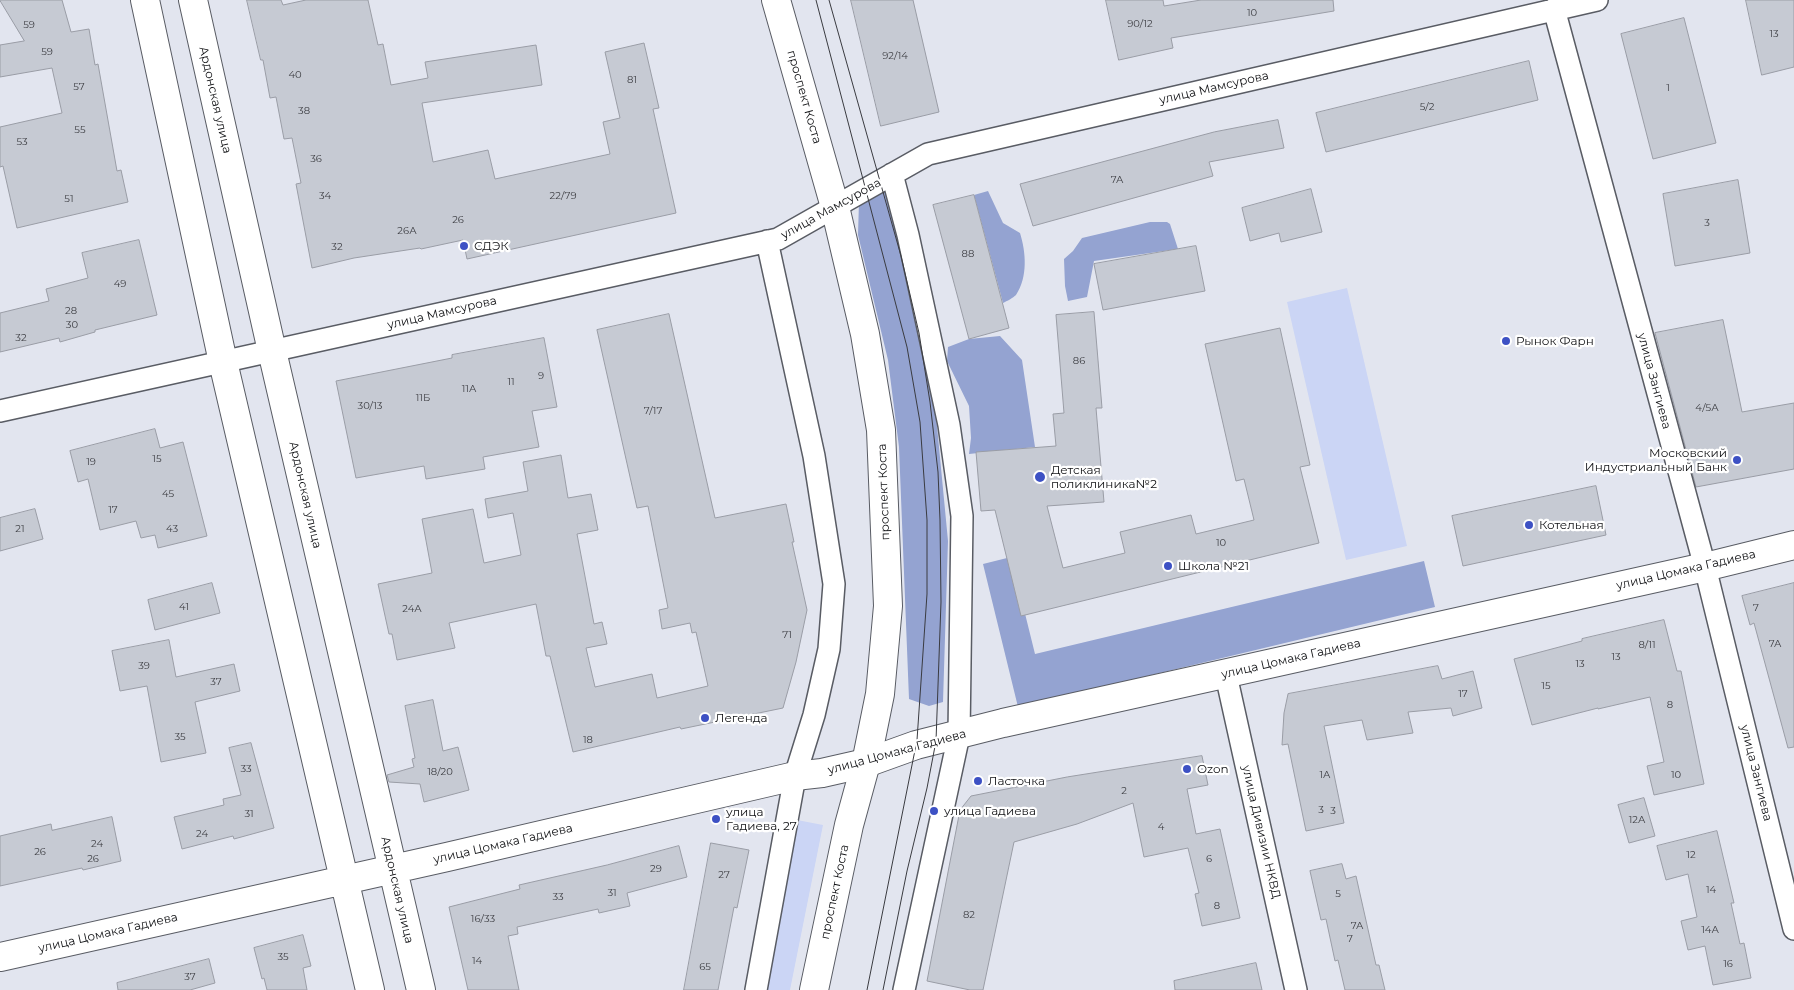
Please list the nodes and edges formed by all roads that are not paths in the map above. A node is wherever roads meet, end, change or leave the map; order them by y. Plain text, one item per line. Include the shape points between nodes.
1 (145, 0) edge
2 (193, 0) edge
3 (776, 0) edge
4 (1597, 0) edge
5 (1554, 10) junction
6 (892, 174) junction
7 (835, 206) junction
8 (767, 241) junction
9 (272, 351) junction
10 (223, 362) junction
11 (0, 411) edge
12 (1794, 545) edge
13 (1705, 567) junction
14 (1226, 675) junction
15 (959, 735) junction
16 (866, 763) junction
17 (795, 776) junction
18 (392, 869) junction
19 (344, 880) junction
20 (1794, 929) edge
21 (0, 957) edge
22 (370, 990) edge
23 (421, 990) edge
24 (756, 990) edge
25 (814, 990) edge
26 (904, 990) edge
27 (1296, 990) edge

1 - 10 main road
2 - 9 main road, Ардонская улица
3 - 7 main road, проспект Коста
4 - 5 street, улица Мамсурова
5 - 6 street, улица Мамсурова via 928,154
5 - 13 street, улица Зангиева
6 - 7 street, улица Мамсурова
6 - 15 street via 948,425 962,516
7 - 8 street, улица Мамсурова via 788,234
7 - 16 main road, проспект Коста via 865,334 881,430 888,606 880,694
8 - 9 street, улица Мамсурова
8 - 17 street via 814,456 834,584 829,649 814,715
9 - 10 street, улица Мамсурова
9 - 18 main road, Ардонская улица
10 - 11 street, улица Мамсурова
10 - 19 main road
12 - 13 main road, улица Цомака Гадиева
13 - 14 main road, улица Цомака Гадиева
13 - 20 street, улица Зангиева
14 - 15 main road, улица Цомака Гадиева
14 - 27 street, улица Дивизии НКВД
15 - 16 main road, улица Цомака Гадиева via 916,745
15 - 26 street
16 - 17 main road, улица Цомака Гадиева
16 - 25 main road, проспект Коста via 849,825
17 - 18 main road, улица Цомака Гадиева
17 - 24 street
18 - 19 main road, улица Цомака Гадиева
18 - 23 main road, Ардонская улица
19 - 21 main road, улица Цомака Гадиева
19 - 22 main road

